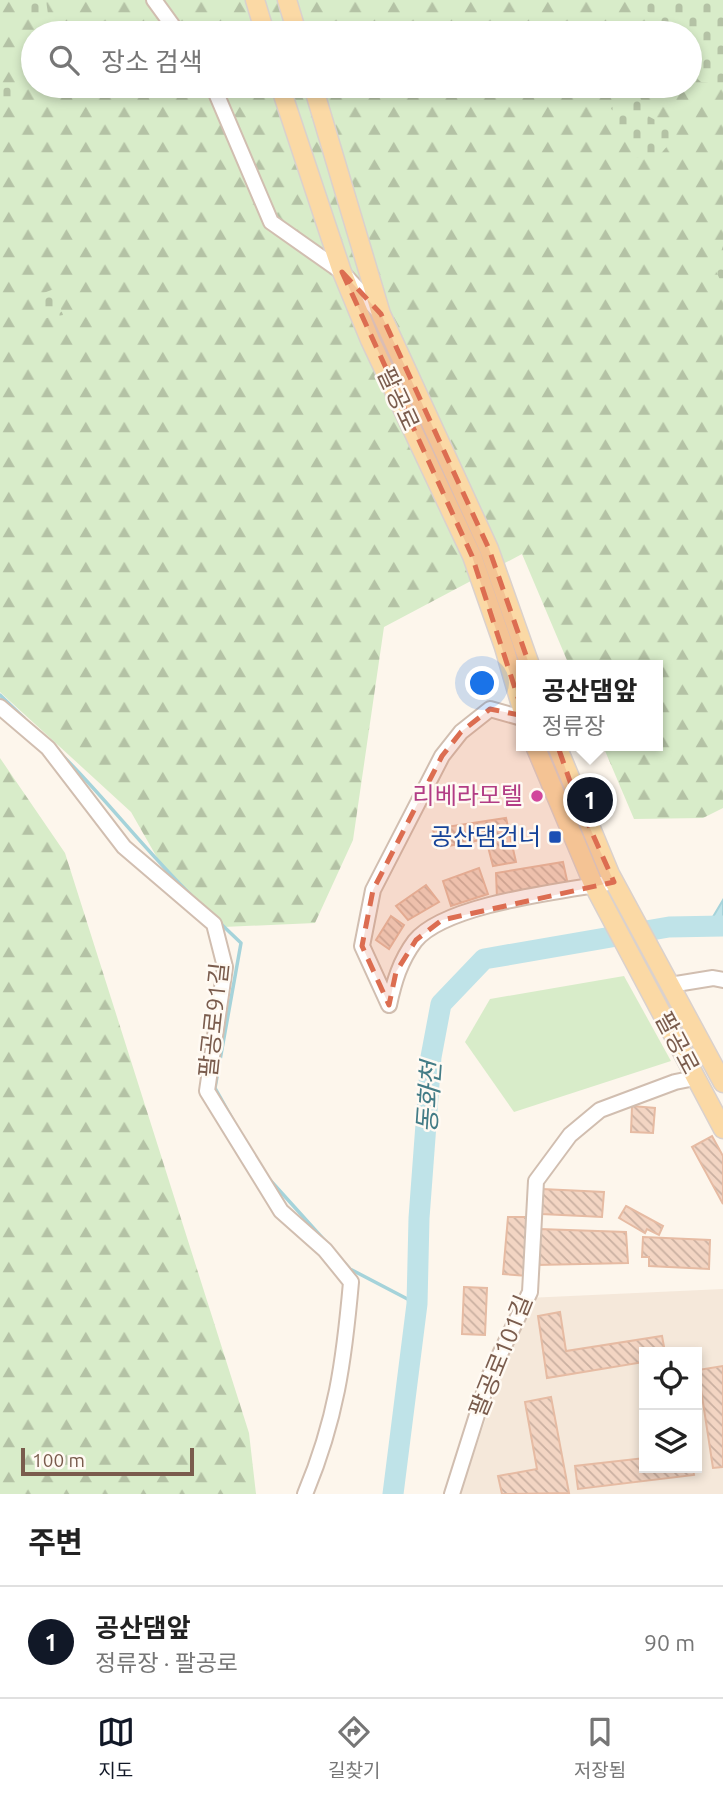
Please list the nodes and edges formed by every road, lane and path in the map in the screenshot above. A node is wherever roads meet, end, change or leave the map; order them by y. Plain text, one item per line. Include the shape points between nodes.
1 (154, 0) edge
2 (256, 0) edge
3 (287, 0) edge
4 (169, 21) edge
5 (262, 21) edge
6 (293, 21) edge
7 (219, 98) edge
8 (284, 98) edge
9 (317, 98) edge
10 (342, 272) junction
11 (381, 314) junction
12 (528, 660) edge
13 (516, 688) edge
14 (0, 707) edge
15 (516, 716) edge
16 (537, 751) edge
17 (559, 751) edge
18 (614, 883) junction
19 (594, 886) junction
20 (723, 980) edge
21 (670, 985) junction
22 (695, 1078) junction
23 (723, 1083) edge
24 (723, 1129) edge
25 (304, 1494) edge
26 (452, 1494) edge

1 - 4 street
2 - 5 main road
3 - 6 main road
7 - 10 street via 271,222
8 - 10 main road, 팔공로
9 - 11 main road, 팔공로
10 - 11 street
10 - 13 main road, 팔공로 via 472,556
11 - 12 main road, 팔공로 via 489,549
14 - 25 street, 팔공로91길 via 48,748 124,847 214,924 225,967 207,1091 281,1211 325,1250 351,1282 334,1412
15 - 19 street via 490,709 461,732 442,756 373,890 362,946 388,1005 396,972 416,940 442,920 482,907
16 - 19 main road
17 - 18 main road
18 - 19 street
18 - 21 main road, 팔공로
19 - 22 main road, 팔공로
20 - 21 street
21 - 23 main road, 팔공로
22 - 24 main road, 팔공로
22 - 26 street, 팔공로101길 via 600,1110 570,1135 536,1181 530,1292 489,1377

